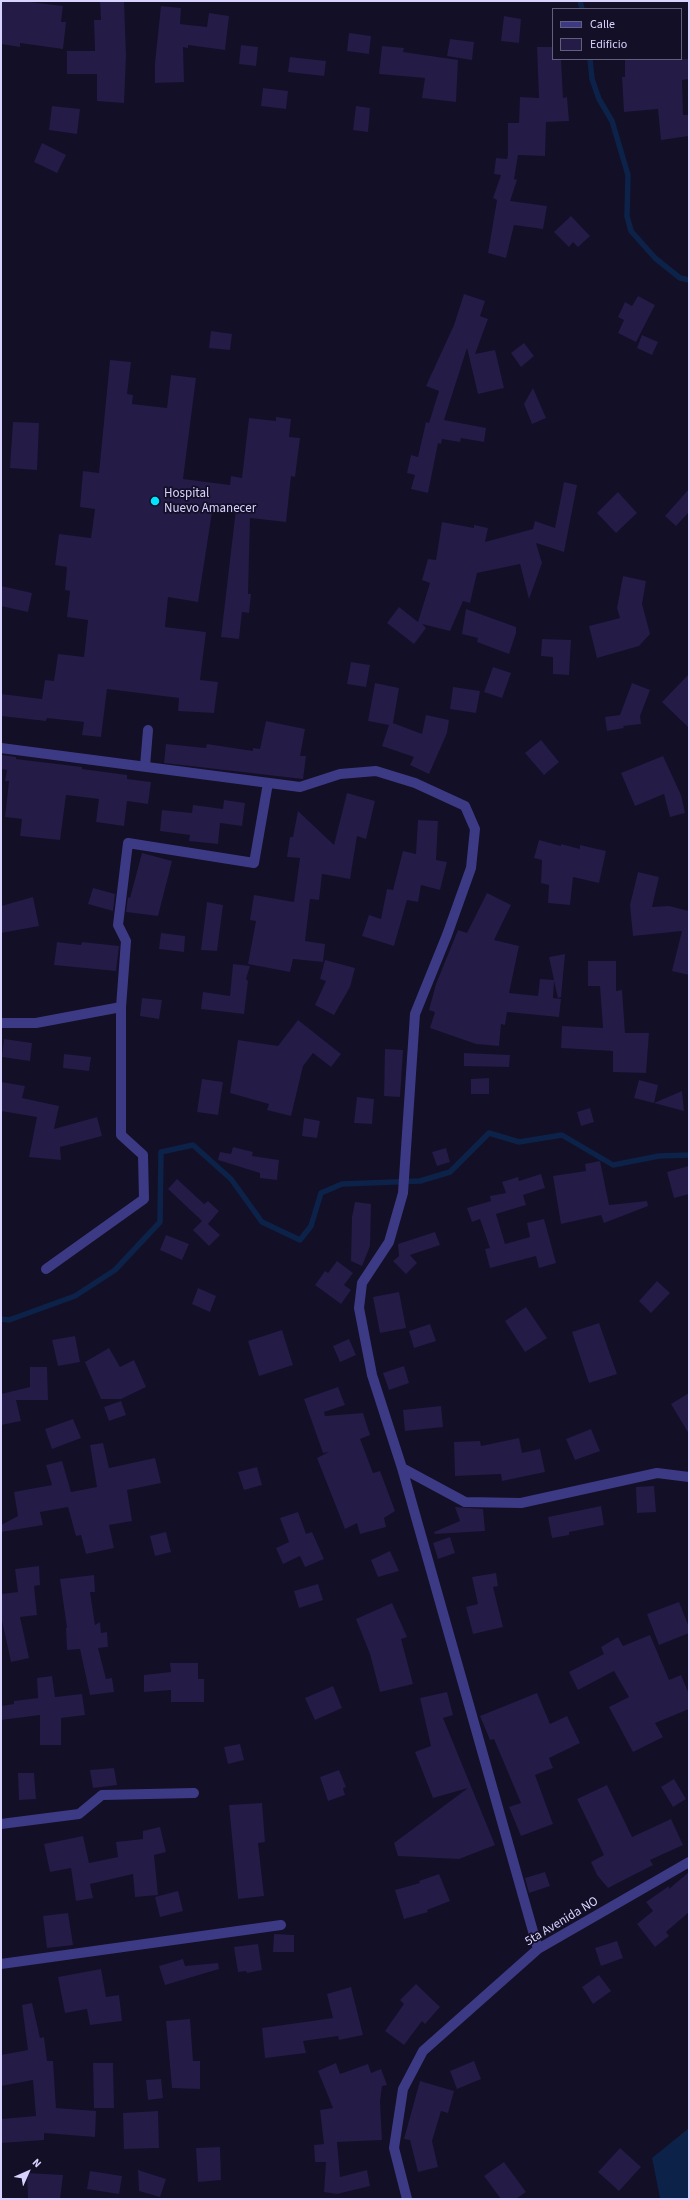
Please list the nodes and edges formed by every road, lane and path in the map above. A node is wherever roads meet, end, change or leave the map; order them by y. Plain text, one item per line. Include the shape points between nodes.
1 (148, 730) dead end
2 (1, 748) edge
3 (145, 766) junction
4 (268, 783) junction
5 (121, 1007) junction
6 (1, 1023) edge
7 (46, 1269) dead end
8 (402, 1468) junction
9 (689, 1477) edge
10 (194, 1793) dead end
11 (1, 1824) edge
12 (689, 1862) edge
13 (281, 1925) dead end
14 (538, 1949) junction
15 (1, 1964) edge
16 (407, 2199) edge

1 - 3 street
2 - 3 street
3 - 4 street
4 - 5 street via 254,863 128,843 118,925 126,941
4 - 8 street via 300,787 340,774 376,771 415,783 465,806 475,829 471,868 448,935 415,1014 403,1193 389,1242 362,1283 359,1308 372,1375
5 - 6 street via 36,1023
5 - 7 street via 121,1135 143,1155 144,1199
8 - 9 street via 464,1502 521,1503 658,1473
8 - 14 street
10 - 11 street via 102,1795 79,1814
12 - 14 street, 5ta Avenida NO
13 - 15 street
14 - 16 street, 5ta Avenida NO via 423,2051 403,2089 394,2148

